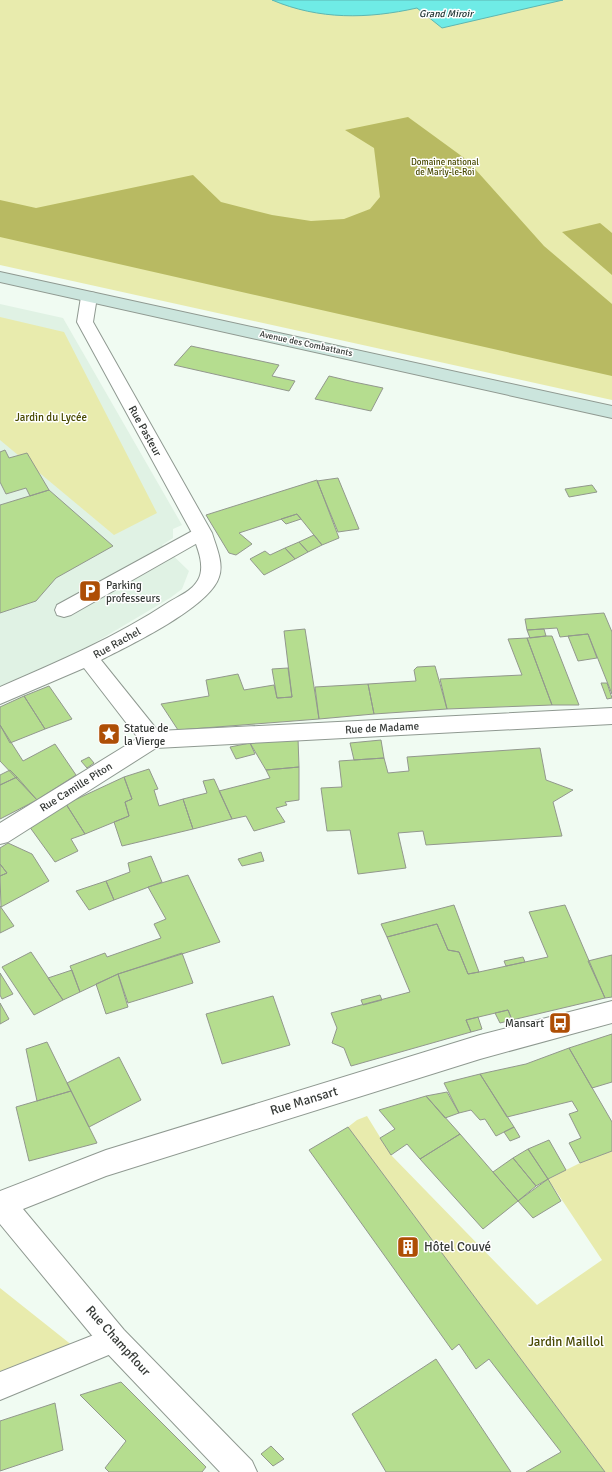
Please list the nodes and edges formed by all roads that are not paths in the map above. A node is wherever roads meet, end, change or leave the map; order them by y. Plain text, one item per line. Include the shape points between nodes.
1 (0, 277) edge
2 (89, 297) junction
3 (612, 412) edge
4 (202, 534) junction
5 (212, 564) joint
6 (64, 610) dead end
7 (88, 658) junction
8 (0, 696) edge
9 (612, 716) edge
10 (152, 740) junction
11 (0, 835) edge
12 (612, 1012) edge
13 (0, 1204) edge
14 (114, 1340) junction
15 (0, 1386) edge
16 (241, 1472) edge

1 - 2 main road, Avenue des Combattants
2 - 3 main road, Avenue des Combattants
2 - 4 street, Rue Pasteur via 84,322
4 - 5 street, Rue Pasteur
4 - 6 lane
5 - 7 street, Rue Rachel via 207,583 190,599 167,615
7 - 8 street, Rue Rachel
7 - 10 street
9 - 10 street, Rue de Madame
10 - 11 street, Rue Camille Piton
12 - 13 street, Rue Mansart via 480,1047 106,1163
13 - 14 street, Rue Champflour
14 - 15 lane
14 - 16 street, Rue Champflour

